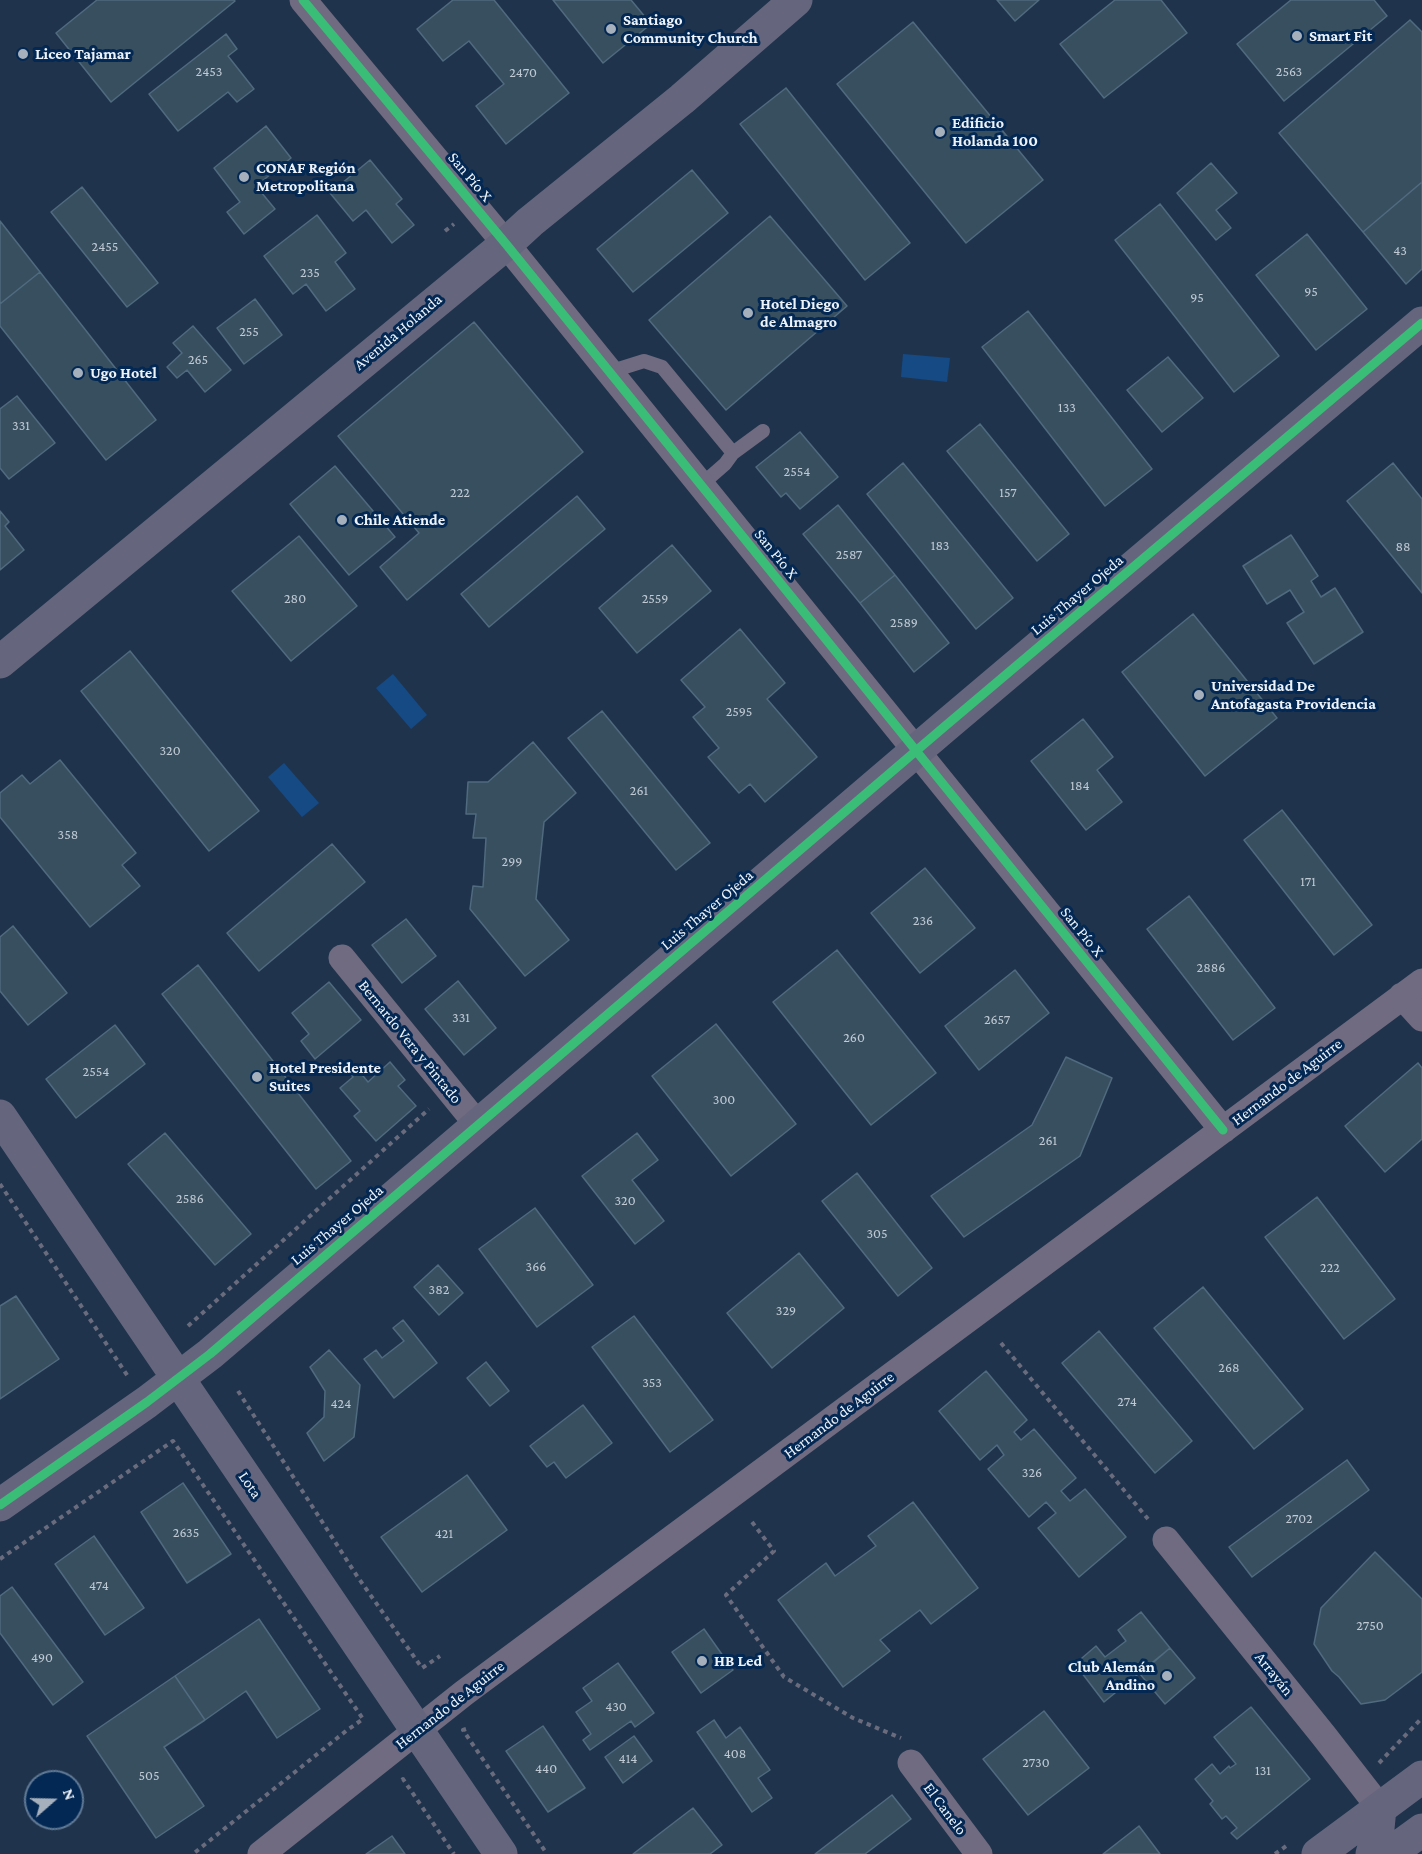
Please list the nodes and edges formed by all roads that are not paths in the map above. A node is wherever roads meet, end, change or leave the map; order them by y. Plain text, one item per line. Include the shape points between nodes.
1 (303, 0) edge
2 (796, 0) edge
3 (506, 244) junction
4 (1422, 323) edge
5 (609, 372) junction
6 (763, 431) dead end
7 (734, 453) junction
8 (701, 485) junction
9 (0, 662) edge
10 (917, 751) junction
11 (342, 958) dead end
12 (1412, 989) edge
13 (1422, 1018) edge
14 (0, 1116) edge
15 (478, 1125) junction
16 (1223, 1130) junction
17 (178, 1379) junction
18 (0, 1505) edge
19 (1166, 1540) road end
20 (417, 1730) junction
21 (909, 1752) road end
22 (1422, 1777) edge
23 (1380, 1808) junction
24 (1422, 1830) edge
25 (261, 1854) edge
26 (501, 1854) edge
27 (980, 1854) edge
28 (1318, 1854) edge
29 (1372, 1854) edge
30 (1389, 1854) edge

1 - 3 street, San Pío X
2 - 3 street, Avenida Holanda
3 - 5 street, San Pío X
3 - 9 street, Avenida Holanda
4 - 10 street, Luis Thayer Ojeda
5 - 7 lane via 644,361 662,366
5 - 8 street, San Pío X
6 - 7 lane
7 - 8 lane
8 - 10 street, San Pío X
10 - 15 street, Luis Thayer Ojeda
10 - 16 street, San Pío X
11 - 15 street, Bernardo Vera y Pintado
12 - 13 street
12 - 16 street, Hernando de Aguirre
14 - 17 street, Lota
15 - 17 street, Luis Thayer Ojeda
16 - 20 street, Hernando de Aguirre
17 - 18 street, Luis Thayer Ojeda
17 - 20 street, Lota
19 - 23 street, Arrayán
20 - 25 street, Hernando de Aguirre
20 - 26 street, Lota
21 - 27 street, El Canelo
22 - 23 street
23 - 28 street
23 - 29 street
24 - 30 street

